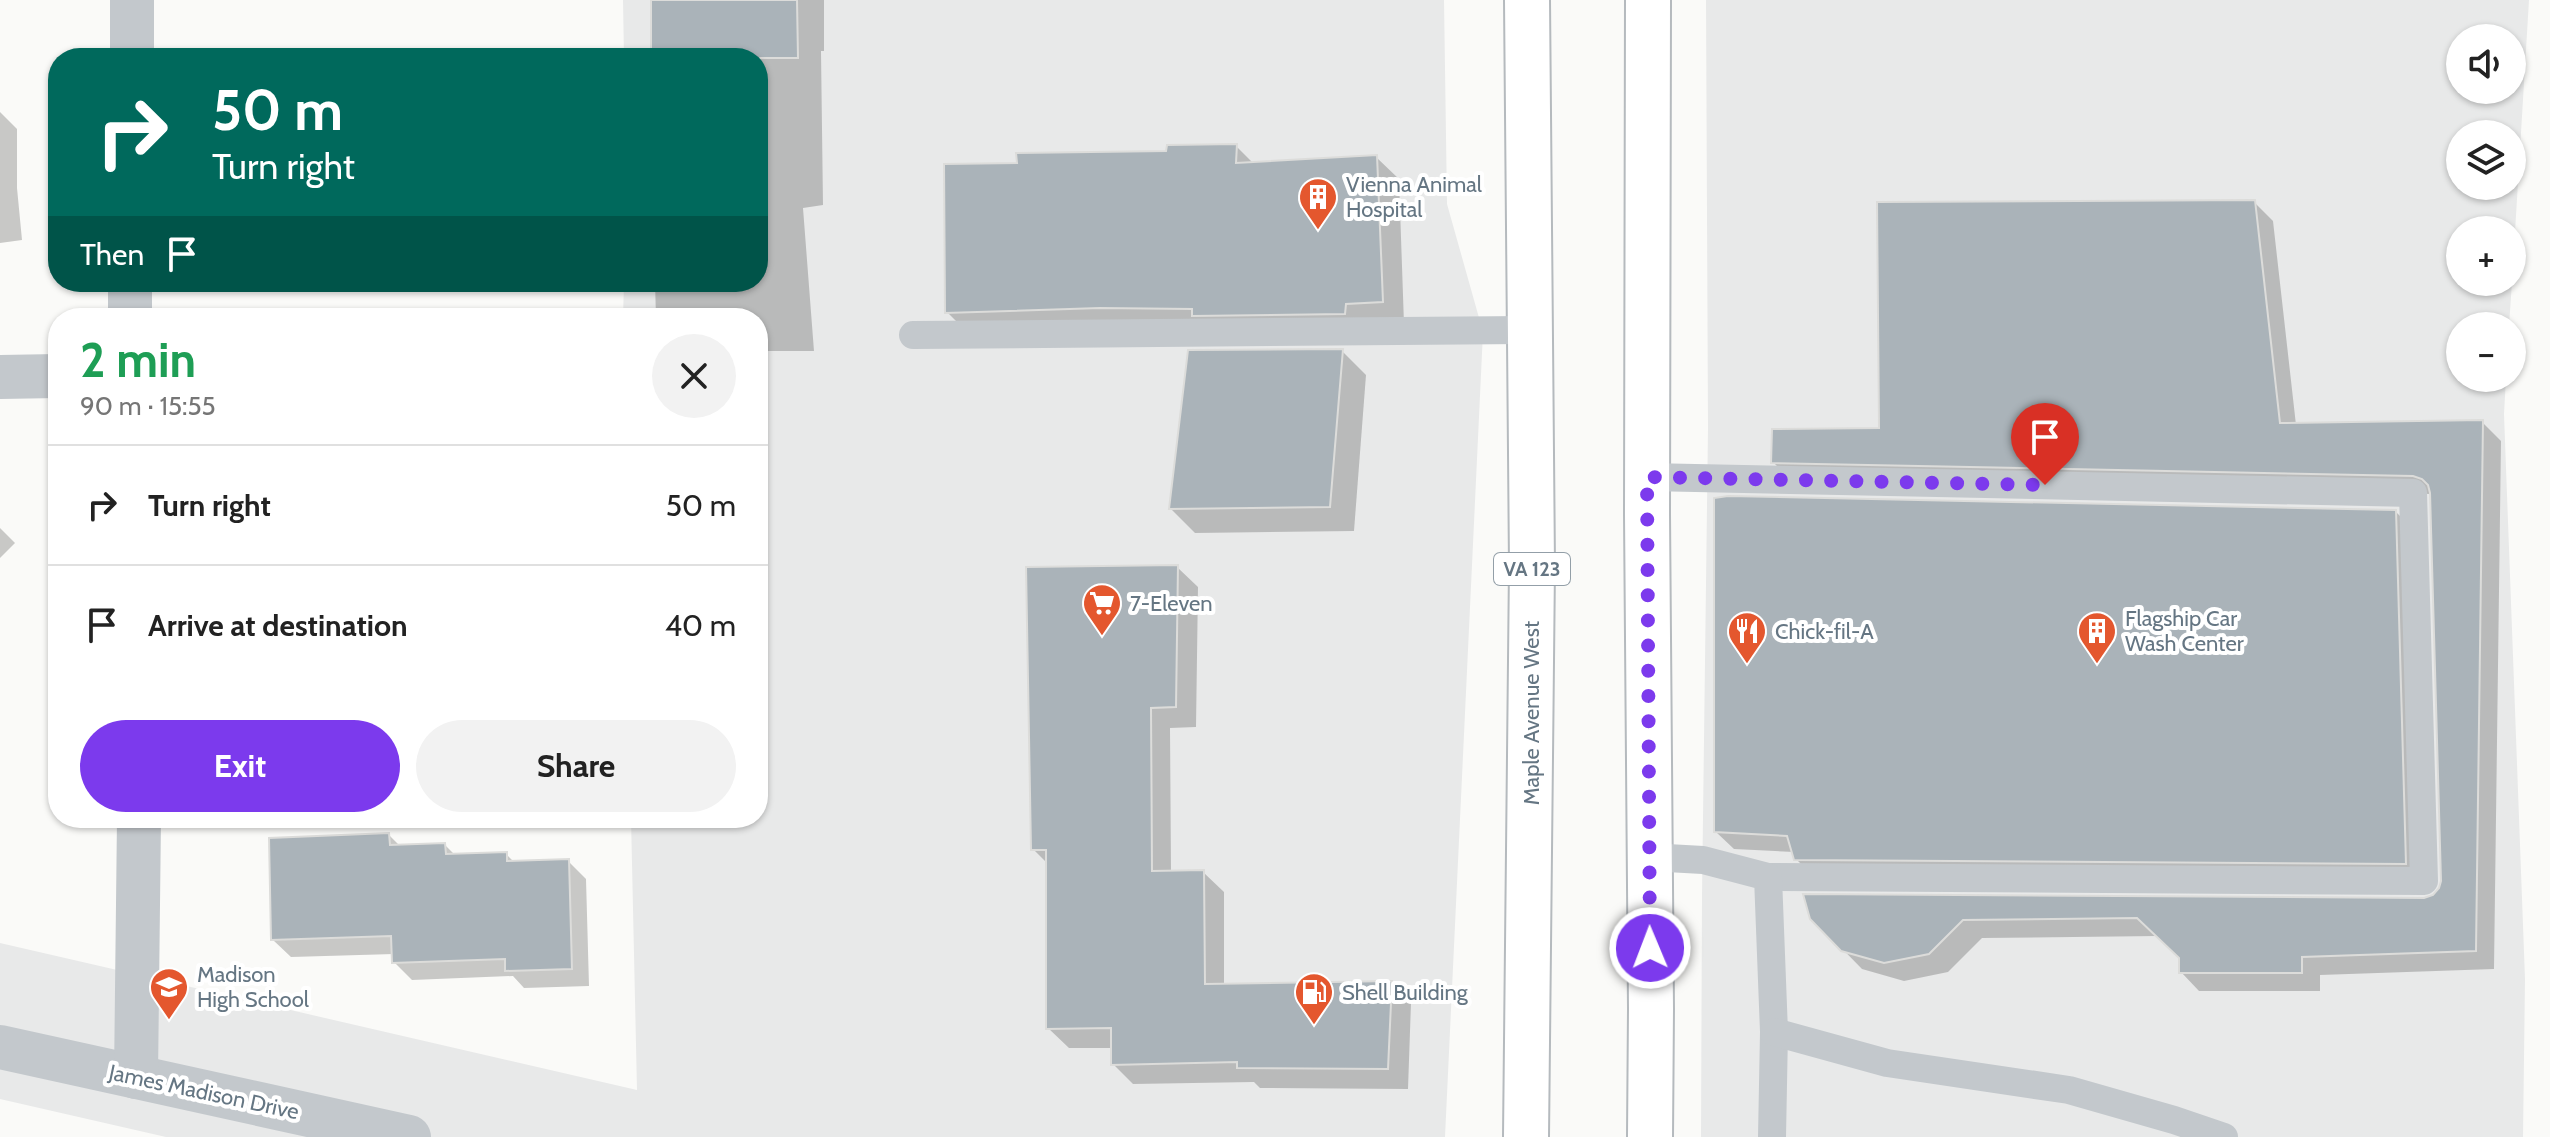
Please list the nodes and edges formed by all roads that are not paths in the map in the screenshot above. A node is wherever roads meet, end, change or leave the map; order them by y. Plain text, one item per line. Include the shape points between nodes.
1 (132, 0) edge
2 (1527, 0) edge
3 (1648, 0) edge
4 (132, 48) edge
5 (1530, 330) junction
6 (913, 335) dead end
7 (48, 376) edge
8 (0, 377) edge
9 (1647, 477) junction
10 (139, 828) edge
11 (1649, 857) junction
12 (1768, 877) junction
13 (1774, 1032) junction
14 (0, 1047) edge
15 (136, 1077) junction
16 (409, 1137) edge
17 (1526, 1137) edge
18 (1650, 1137) edge
19 (1772, 1137) edge
20 (2224, 1137) edge

1 - 4 street
2 - 5 main road, Maple Avenue West / VA 123
3 - 9 main road
5 - 6 lane
5 - 17 main road, Maple Avenue West / VA 123
7 - 8 street
9 - 11 main road
9 - 12 lane via 2413,493 2424,881
10 - 15 street
11 - 12 lane via 1703,860
11 - 18 main road
12 - 13 lane
13 - 19 lane
13 - 20 lane via 1887,1063 2069,1090
14 - 15 street, James Madison Drive
15 - 16 street, James Madison Drive

